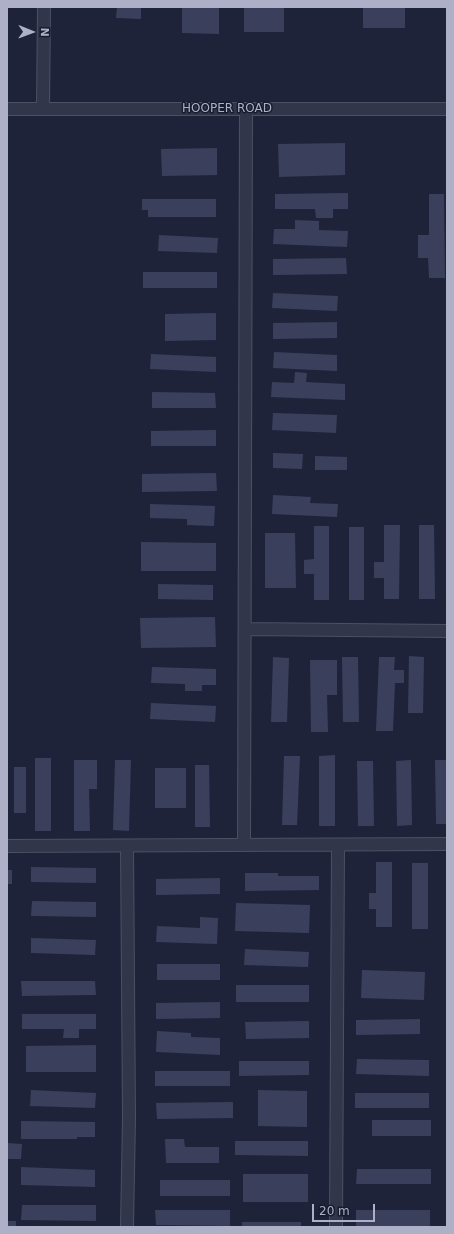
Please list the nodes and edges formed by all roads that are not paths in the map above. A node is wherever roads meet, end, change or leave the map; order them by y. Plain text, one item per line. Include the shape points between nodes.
1 (44, 7) edge
2 (7, 109) edge
3 (43, 109) junction
4 (246, 109) junction
5 (447, 109) edge
6 (245, 629) junction
7 (447, 631) edge
8 (447, 844) edge
9 (244, 845) junction
10 (338, 845) junction
11 (7, 846) edge
12 (127, 846) junction
13 (127, 1227) edge
14 (336, 1227) edge

1 - 3 street
2 - 3 street, HOOPER ROAD
3 - 4 street, HOOPER ROAD
4 - 5 street, HOOPER ROAD
4 - 6 street
6 - 7 street
6 - 9 street
8 - 10 street
9 - 10 street
9 - 12 street
10 - 14 street
11 - 12 street
12 - 13 street

